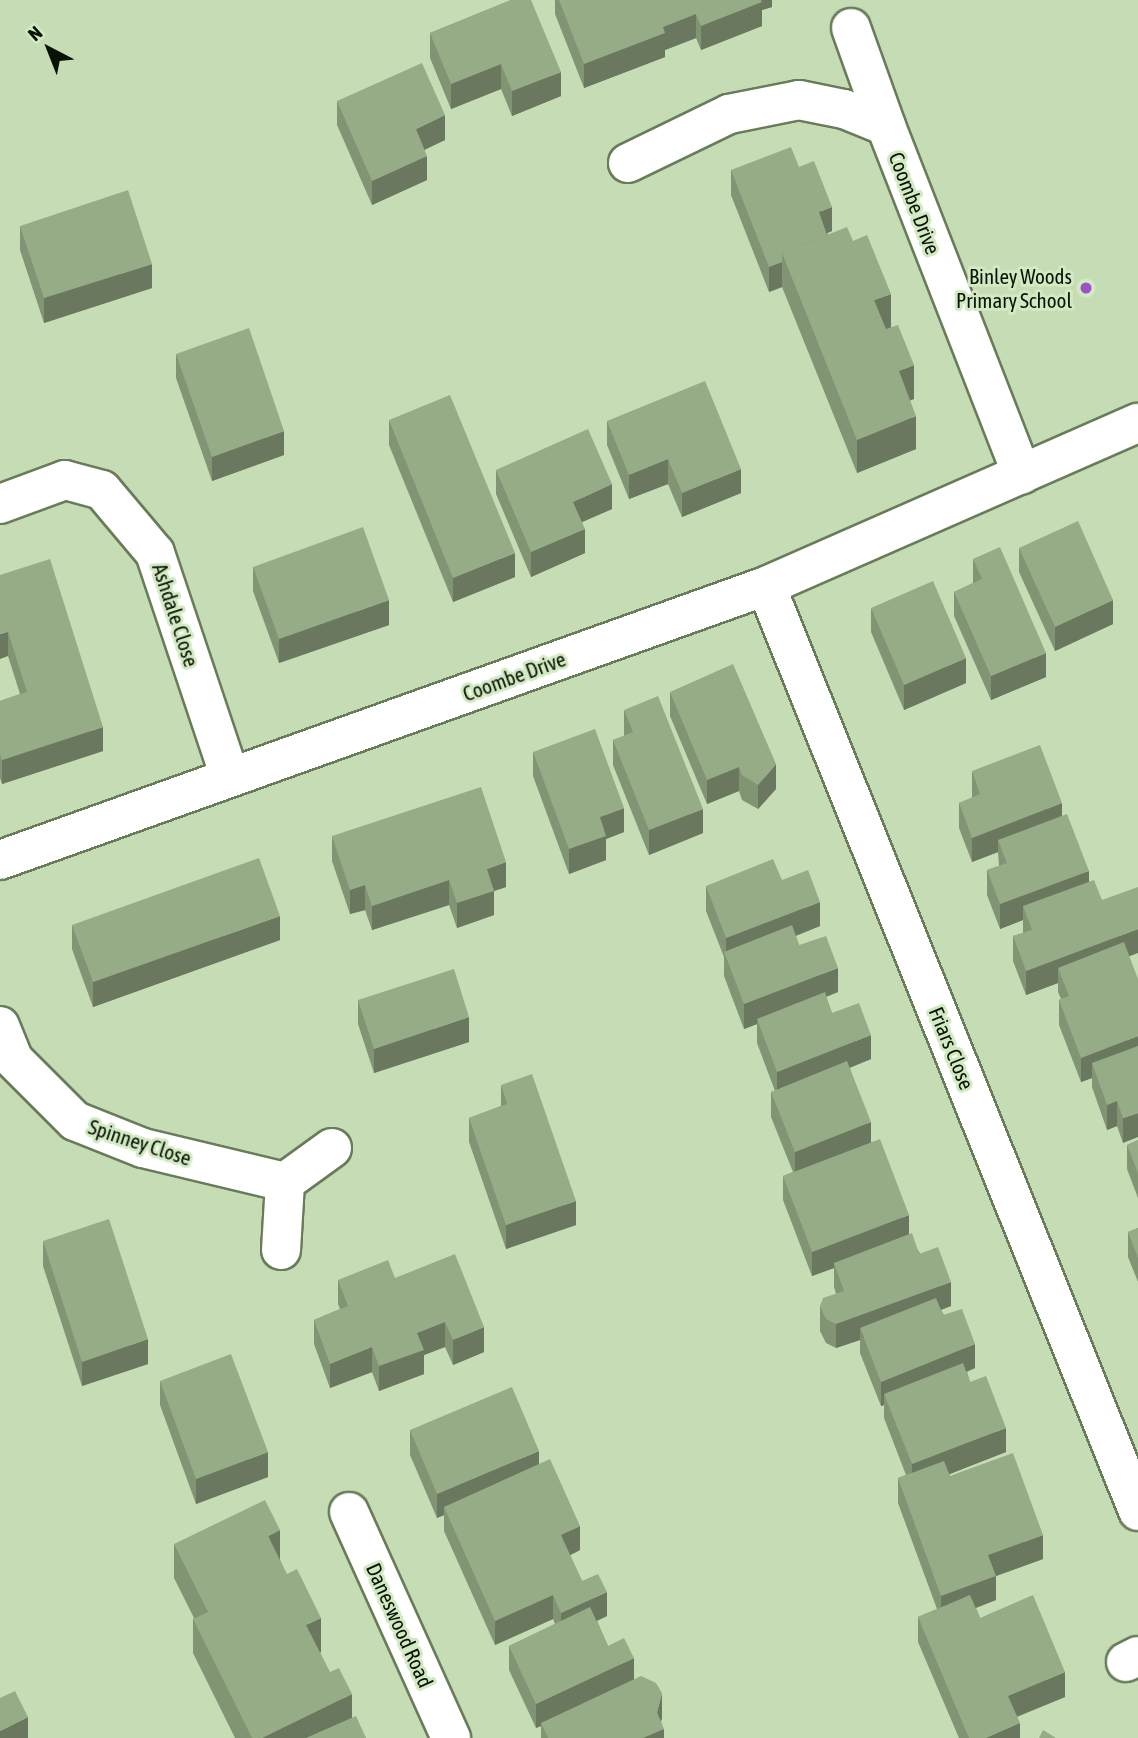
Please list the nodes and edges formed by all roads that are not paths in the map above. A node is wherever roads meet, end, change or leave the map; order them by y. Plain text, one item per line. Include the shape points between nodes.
1 (850, 28) dead end
2 (886, 126) junction
3 (628, 163) dead end
4 (1138, 423) edge
5 (1022, 474) junction
6 (0, 504) edge
7 (766, 586) junction
8 (230, 777) junction
9 (0, 860) edge
10 (0, 1026) edge
11 (332, 1148) dead end
12 (285, 1182) junction
13 (281, 1250) dead end
14 (1138, 1511) edge
15 (349, 1512) dead end
16 (451, 1738) edge

1 - 2 street, Coombe Drive
2 - 3 street, Coombe Drive via 844,109 799,100 729,114
2 - 5 street, Coombe Drive
4 - 5 street, Coombe Drive
5 - 7 street, Coombe Drive
6 - 8 street, Ashdale Close via 65,480 102,490 111,500 155,553
7 - 8 street, Coombe Drive
7 - 14 street, Friars Close
8 - 9 street, Coombe Drive
10 - 12 street, Spinney Close via 13,1059 75,1121 143,1148
11 - 12 street
12 - 13 street
15 - 16 street, Daneswood Road

